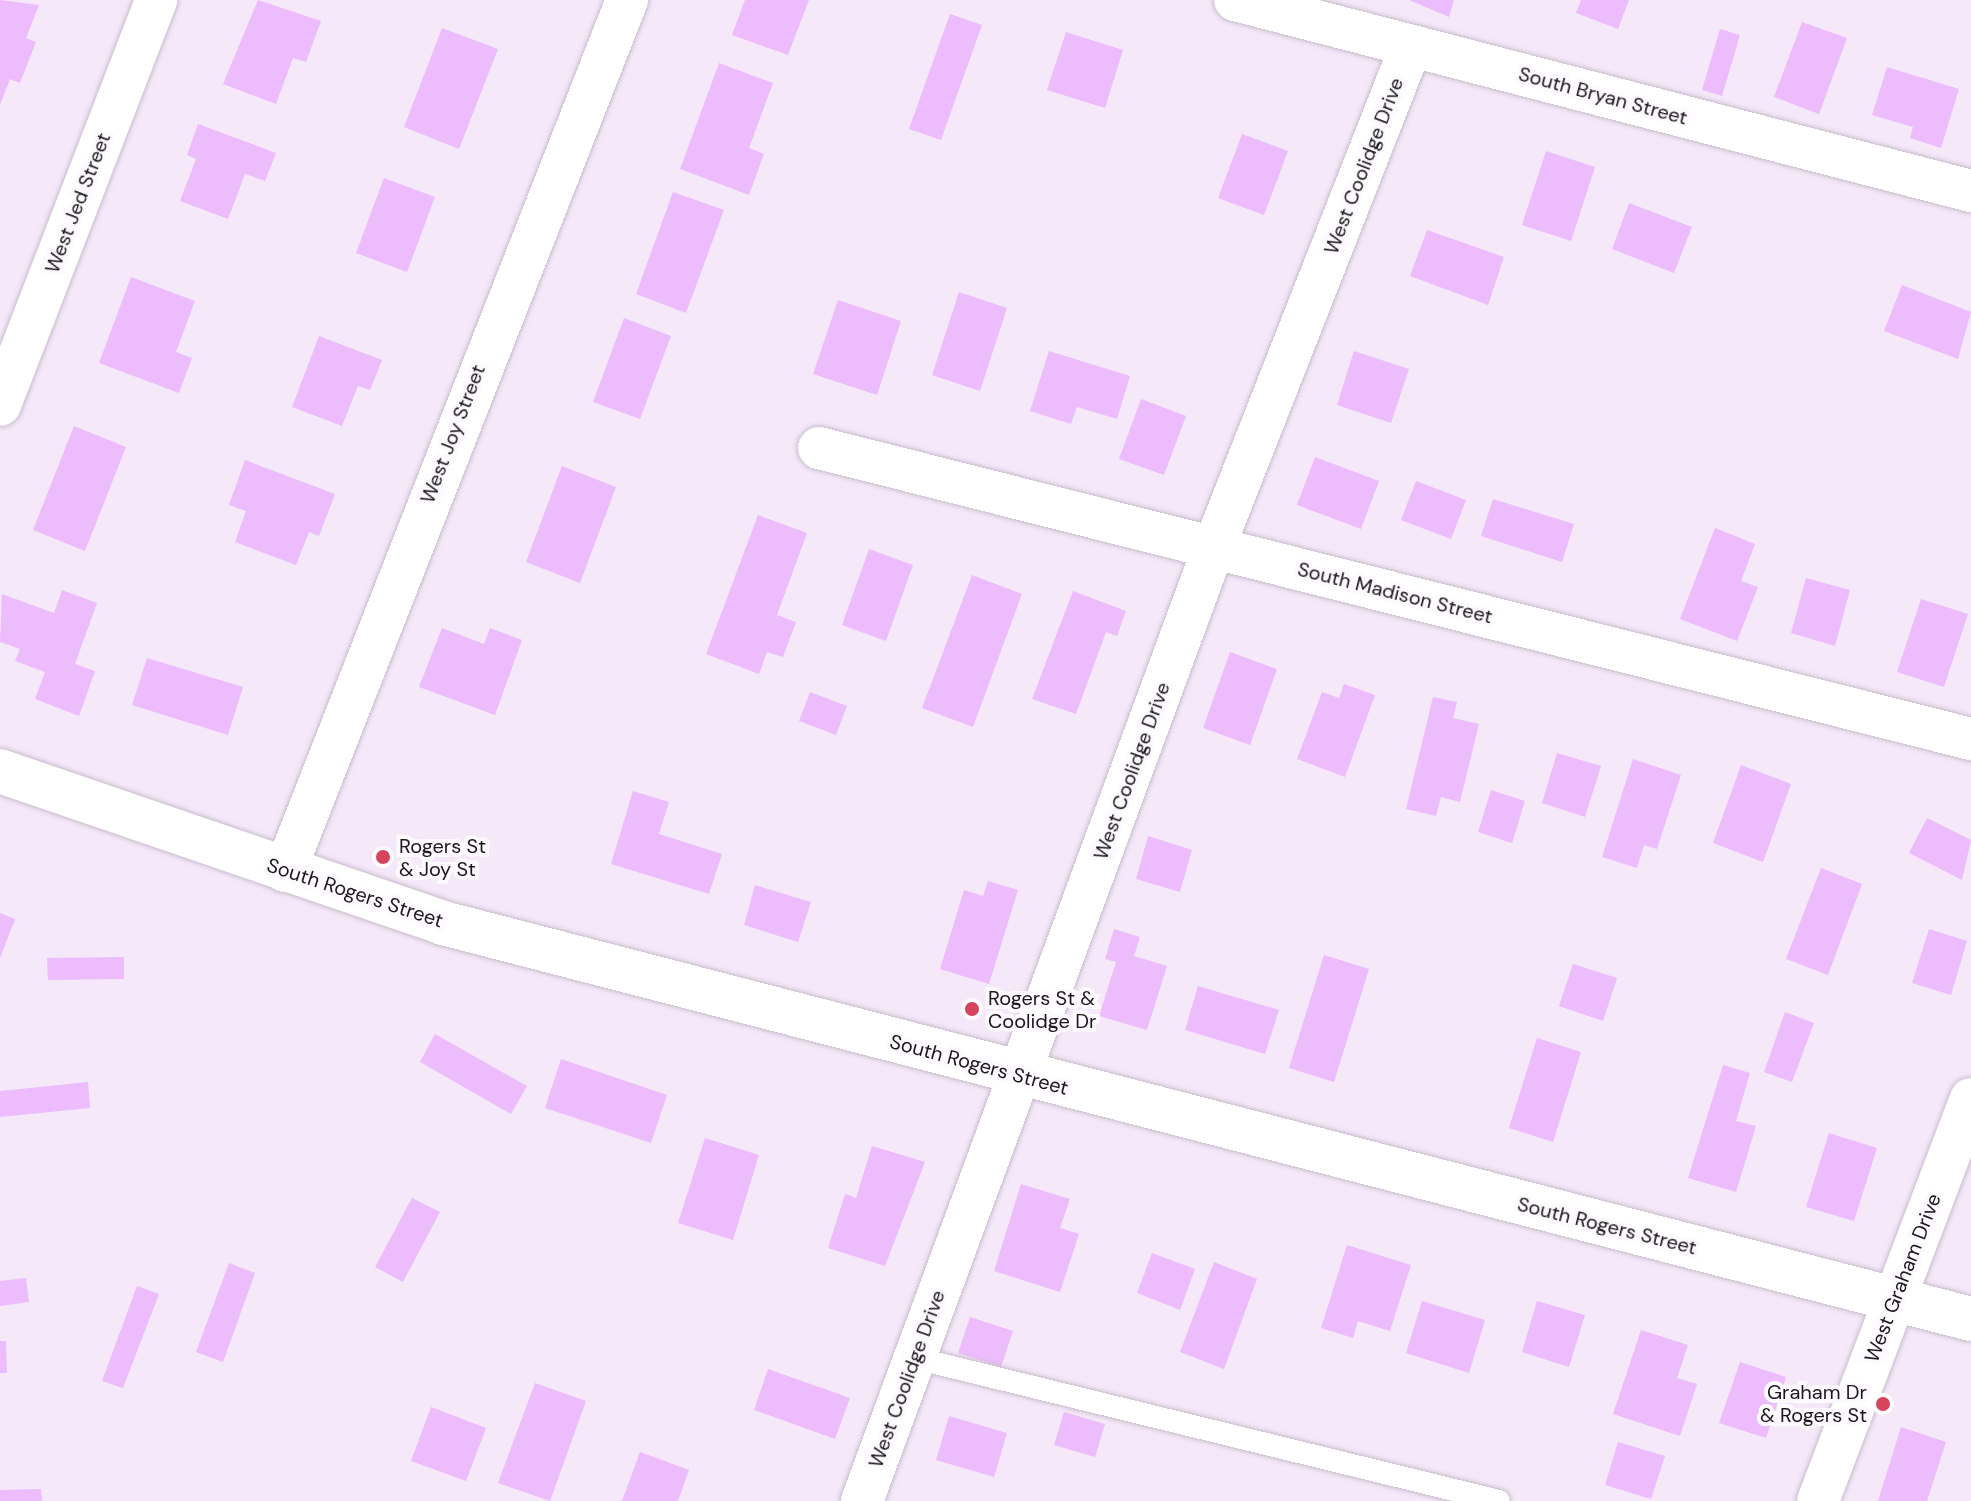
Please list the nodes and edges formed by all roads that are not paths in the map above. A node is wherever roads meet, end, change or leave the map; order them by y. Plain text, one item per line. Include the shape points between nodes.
1 (156, 0) edge
2 (627, 0) edge
3 (1235, 0) edge
4 (1411, 46) junction
5 (1971, 191) edge
6 (0, 405) edge
7 (819, 448) dead end
8 (1214, 547) junction
9 (1971, 739) edge
10 (0, 771) edge
11 (285, 871) junction
12 (1020, 1076) junction
13 (1971, 1099) edge
14 (1895, 1299) junction
15 (1971, 1319) edge
16 (915, 1358) junction
17 (862, 1501) edge
18 (1499, 1501) edge
19 (1818, 1501) edge

1 - 6 street, West Jed Street
2 - 11 street, West Joy Street
3 - 4 street, South Bryan Street
4 - 5 street, South Bryan Street
4 - 8 street, West Coolidge Drive
7 - 8 street, South Madison Street
8 - 9 street, South Madison Street
8 - 12 street, West Coolidge Drive
10 - 11 street, South Rogers Street
11 - 12 street, South Rogers Street via 443,923
12 - 14 street, South Rogers Street
12 - 16 street, West Coolidge Drive
13 - 14 street, West Graham Drive
14 - 15 street, South Rogers Street
14 - 19 street, West Graham Drive
16 - 17 street, West Coolidge Drive
16 - 18 lane

